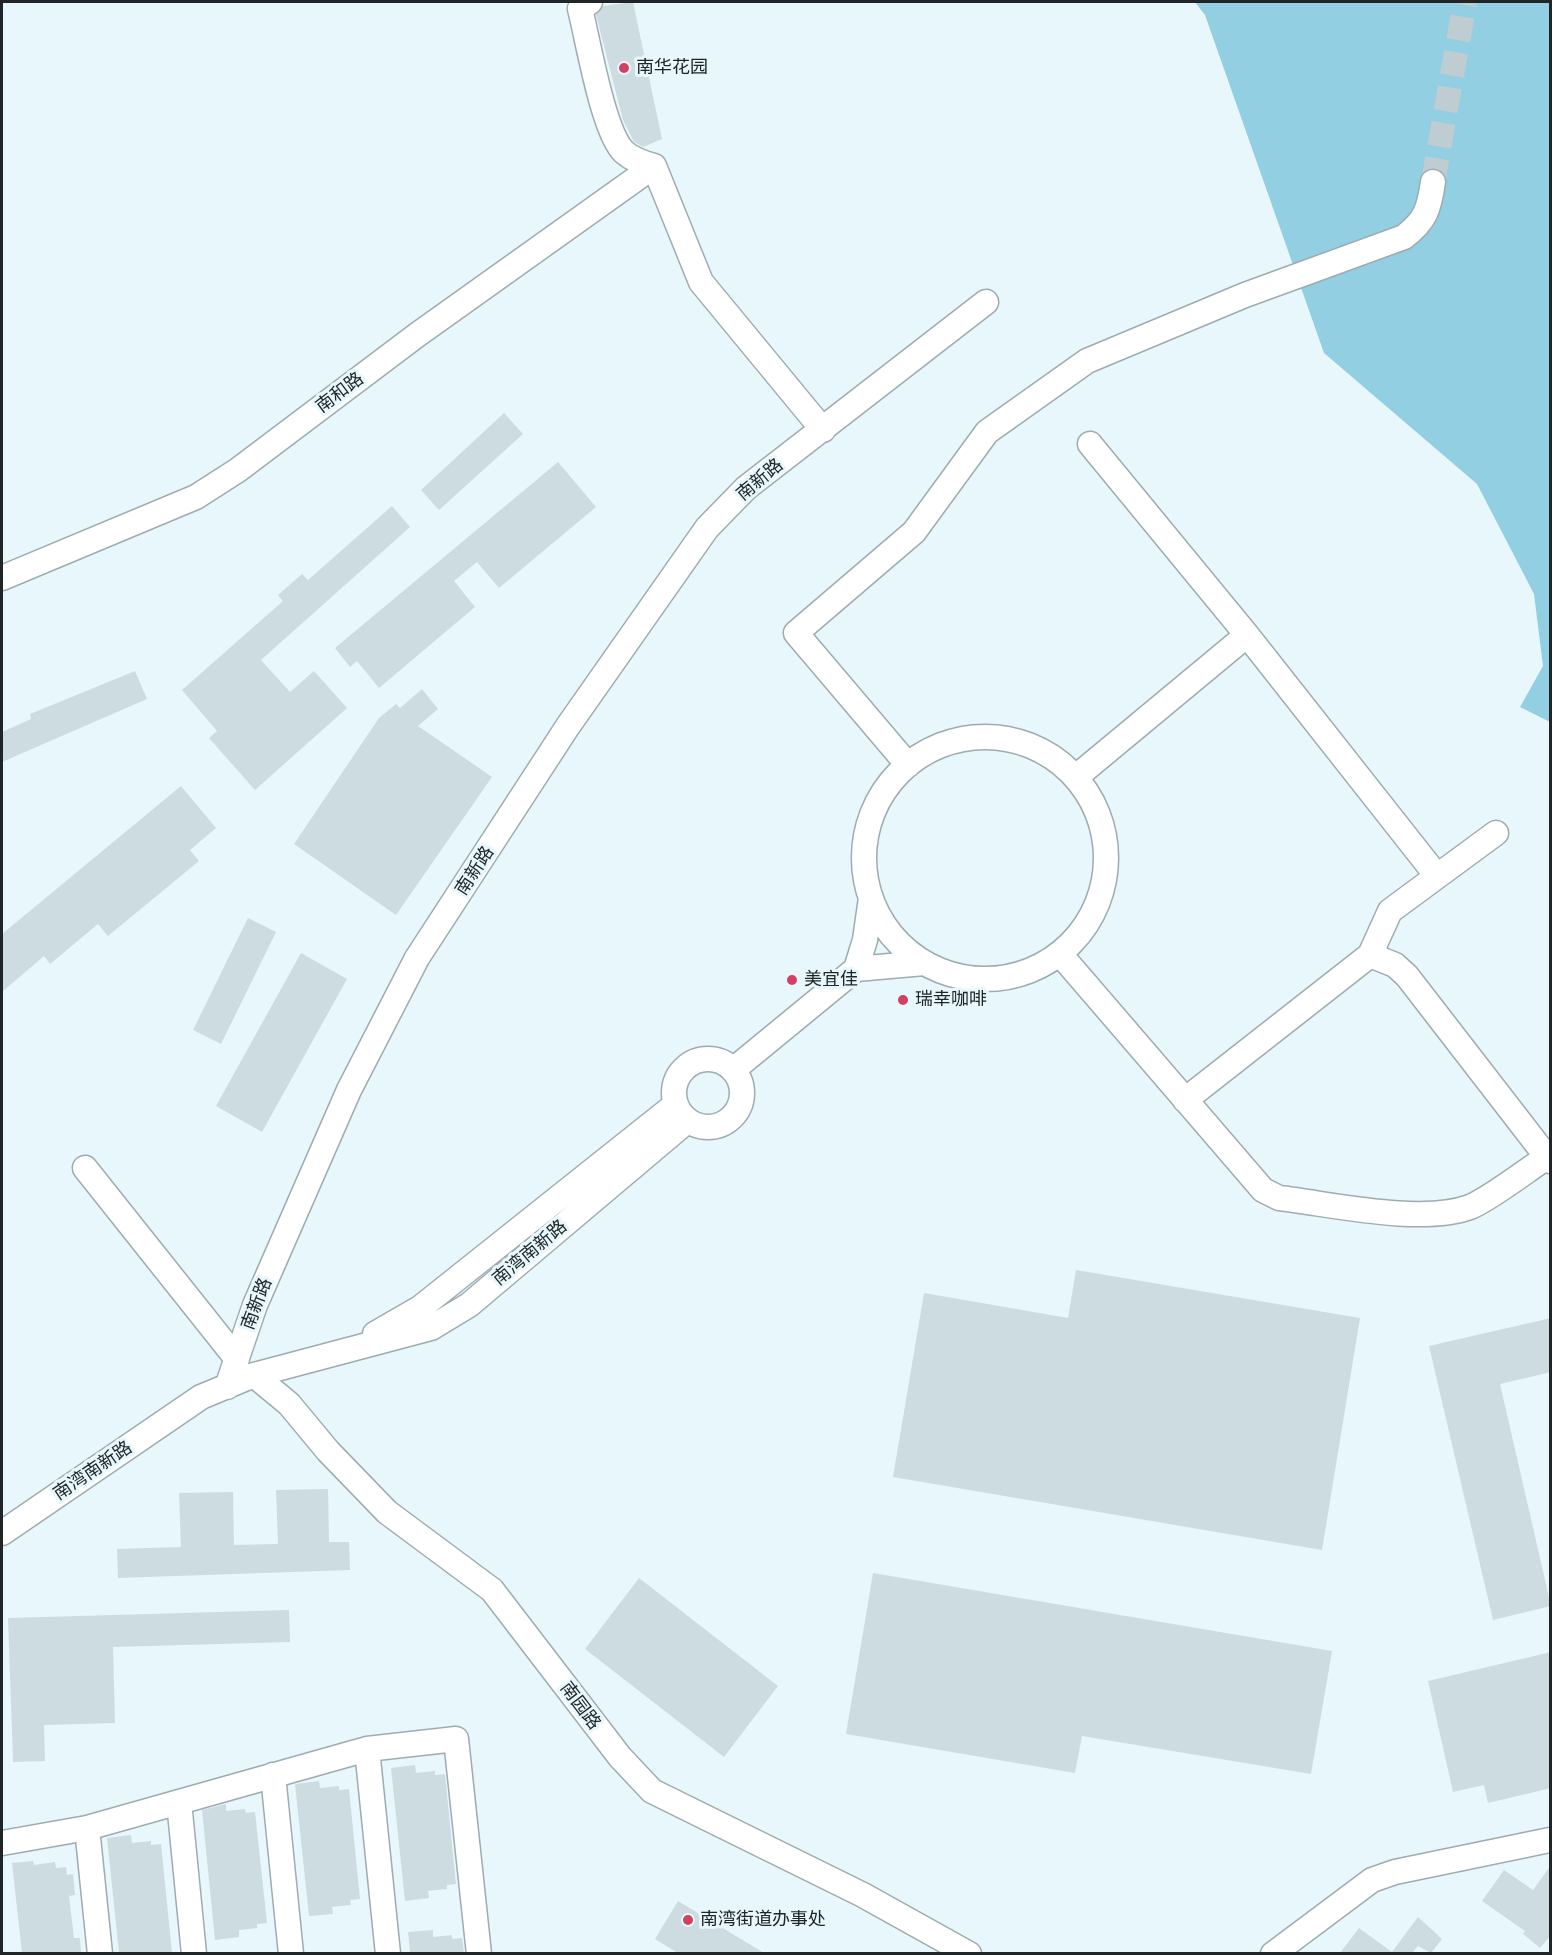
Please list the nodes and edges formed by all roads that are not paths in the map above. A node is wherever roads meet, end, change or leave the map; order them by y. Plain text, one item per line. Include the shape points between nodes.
1 (590, 2) edge
2 (654, 166) junction
3 (1433, 182) tunnel mouth
4 (986, 302) dead end
5 (826, 428) junction
6 (1090, 444) dead end
7 (2, 578) edge
8 (1247, 635) junction
9 (908, 765) junction
10 (1076, 777) junction
11 (1496, 833) dead end
12 (1437, 876) junction
13 (871, 898) junction
14 (1060, 954) junction
15 (1370, 956) junction
16 (924, 963) junction
17 (856, 969) junction
18 (733, 1070) junction
19 (1185, 1100) junction
20 (681, 1113) junction
21 (1549, 1159) edge
22 (85, 1167) dead end
23 (237, 1359) junction
24 (254, 1375) junction
25 (227, 1388) junction
26 (2, 1533) edge
27 (367, 1749) junction
28 (273, 1775) junction
29 (179, 1802) junction
30 (87, 1828) junction
31 (1551, 1840) edge
32 (2, 1843) edge
33 (100, 1953) edge
34 (194, 1953) edge
35 (291, 1953) edge
36 (388, 1953) edge
37 (479, 1953) edge
38 (969, 1953) edge
39 (1273, 1953) edge

1 - 2 street via 580,9 612,134 624,152
2 - 5 street via 701,282
2 - 7 street, 南和路 via 196,497
3 - 9 street via 1430,206 1420,224 1404,237 1245,295 1088,362 987,432 914,532 796,633
4 - 5 street, 南新路
5 - 23 street, 南新路 via 746,488 707,528 568,726 417,958 349,1090 255,1305
6 - 8 street
8 - 10 street
8 - 12 street
9 - 10 street via 943,744 995,738 1024,743 1045,752
9 - 13 street via 883,794 867,831 864,868
10 - 14 street via 1098,816 1105,845 1105,873 1094,913 1078,937
11 - 12 street
12 - 15 street via 1390,911
13 - 16 street via 892,936
13 - 17 street
14 - 16 street via 1026,973 994,980 962,978
14 - 19 street
15 - 19 street
15 - 21 street via 1395,965 1407,976
16 - 17 street
17 - 18 street
18 - 20 street via 724,1063 705,1059 687,1065 675,1084
18 - 20 street via 742,1091 737,1112 727,1121 708,1128
19 - 21 street via 1263,1190 1279,1198 1439,1214 1471,1206
20 - 24 street, 南湾南新路 via 420,1308 352,1348
22 - 23 street
23 - 25 street, 南新路
24 - 25 street, 南湾南新路
24 - 38 street, 南园路 via 289,1404 387,1512 492,1590 620,1757 652,1791
25 - 26 street, 南湾南新路 via 201,1397
27 - 28 street
27 - 36 street
27 - 37 street via 456,1739
28 - 29 street
28 - 35 street
29 - 30 street
29 - 34 street
30 - 32 street
30 - 33 street
31 - 39 street via 1372,1880

